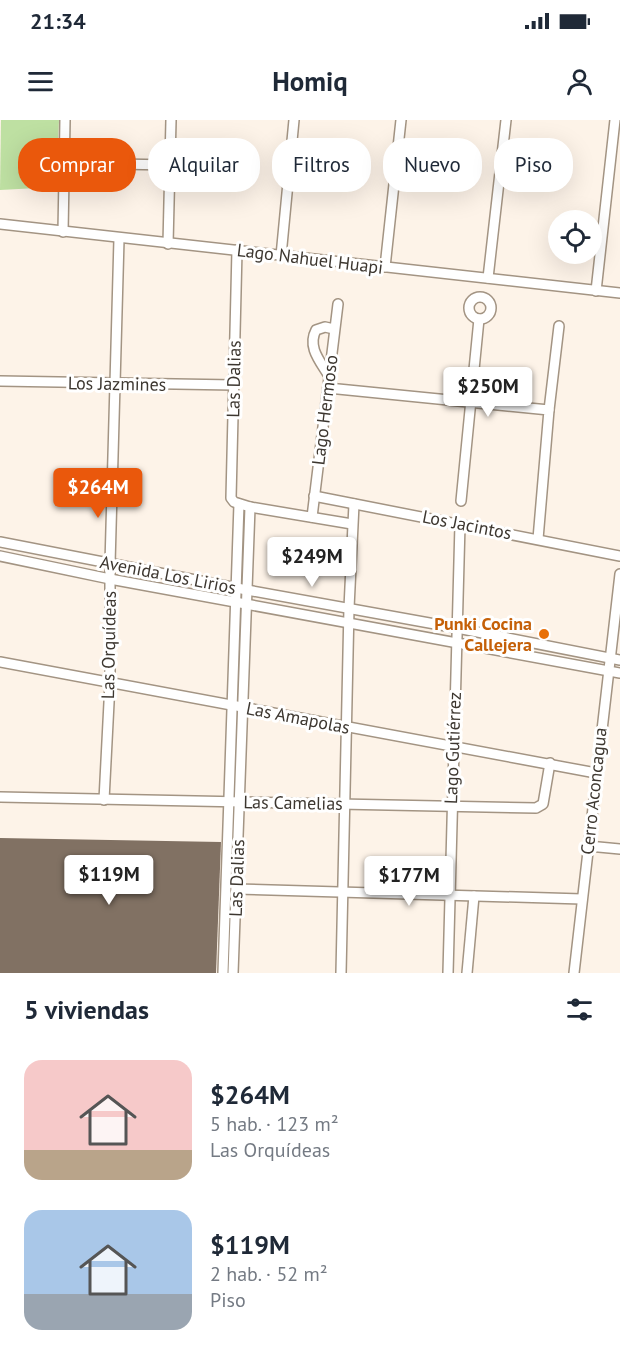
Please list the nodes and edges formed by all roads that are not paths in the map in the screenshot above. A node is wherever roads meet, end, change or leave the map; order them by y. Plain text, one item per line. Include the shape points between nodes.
1 (65, 120) edge
2 (171, 120) edge
3 (294, 120) edge
4 (401, 120) edge
5 (506, 120) edge
6 (615, 120) edge
7 (171, 138) edge
8 (169, 192) edge
9 (0, 224) edge
10 (63, 232) junction
11 (119, 239) junction
12 (168, 244) junction
13 (237, 250) junction
14 (281, 256) junction
15 (385, 267) junction
16 (488, 278) junction
17 (596, 291) junction
18 (620, 293) edge
19 (338, 303) dead end
20 (479, 319) dead end
21 (559, 326) dead end
22 (334, 329) junction
23 (329, 376) junction
24 (0, 381) edge
25 (115, 384) junction
26 (234, 385) junction
27 (328, 388) junction
28 (469, 402) junction
29 (549, 410) junction
30 (314, 496) junction
31 (461, 501) dead end
32 (239, 504) junction
33 (354, 504) junction
34 (250, 507) junction
35 (312, 517) junction
36 (352, 524) junction
37 (460, 524) junction
38 (538, 539) junction
39 (0, 542) edge
40 (620, 555) edge
41 (0, 556) edge
42 (110, 564) junction
43 (620, 574) edge
44 (110, 579) junction
45 (236, 588) junction
46 (247, 591) junction
47 (236, 602) junction
48 (246, 604) junction
49 (349, 608) junction
50 (350, 624) junction
51 (457, 628) junction
52 (456, 642) junction
53 (609, 658) junction
54 (620, 660) edge
55 (0, 662) edge
56 (608, 671) junction
57 (620, 673) edge
58 (110, 683) junction
59 (232, 705) junction
60 (243, 707) junction
61 (348, 727) junction
62 (453, 746) junction
63 (550, 763) junction
64 (597, 773) junction
65 (0, 797) edge
66 (104, 800) junction
67 (229, 802) junction
68 (239, 802) junction
69 (346, 804) junction
70 (451, 806) junction
71 (588, 846) junction
72 (620, 849) edge
73 (236, 889) junction
74 (344, 892) junction
75 (449, 895) junction
76 (474, 896) junction
77 (582, 899) junction
78 (223, 973) edge
79 (234, 973) edge
80 (341, 973) edge
81 (448, 973) edge
82 (467, 973) edge
83 (574, 973) edge

1 - 10 street
2 - 7 street
3 - 14 street
4 - 15 street
5 - 16 street
6 - 17 street
8 - 12 street
9 - 10 street, Lago Nahuel Huapi
10 - 11 street, Lago Nahuel Huapi
11 - 12 street, Lago Nahuel Huapi
11 - 25 street, Las Orquídeas
12 - 13 street, Lago Nahuel Huapi
13 - 14 street, Lago Nahuel Huapi
13 - 26 street, Las Dalias
14 - 15 street, Lago Nahuel Huapi
15 - 16 street, Lago Nahuel Huapi
16 - 17 street, Lago Nahuel Huapi
17 - 18 street, Lago Nahuel Huapi
19 - 22 street, Lago Hermoso
20 - 28 street
21 - 29 street
22 - 23 street, Lago Hermoso
22 - 23 street via 316,330 312,346
23 - 27 street, Lago Hermoso
24 - 25 street, Los Jazmines
25 - 26 street, Los Jazmines
25 - 42 street, Las Orquídeas
26 - 32 street, Las Dalias via 231,498
27 - 28 street
27 - 30 street, Lago Hermoso
28 - 29 street
28 - 31 street
29 - 38 street
30 - 33 street, Los Jacintos
30 - 35 street, Lago Hermoso
32 - 34 street
32 - 45 street, Las Dalias
33 - 36 street
33 - 37 street, Los Jacintos
34 - 35 street
34 - 46 street, Las Dalias
35 - 36 street
36 - 49 street
37 - 38 street, Los Jacintos
37 - 51 street, Lago Gutiérrez
38 - 40 street, Los Jacintos
39 - 42 street, Avenida Los Lirios
41 - 44 street, Avenida Los Lirios
42 - 44 street, Las Orquídeas
42 - 45 street, Avenida Los Lirios
43 - 53 street, Cerro Aconcagua
44 - 47 street, Avenida Los Lirios
44 - 58 street, Las Orquídeas
45 - 46 street, Avenida Los Lirios
45 - 47 street, Las Dalias
46 - 48 street, Las Dalias
46 - 49 street, Avenida Los Lirios
47 - 48 street, Avenida Los Lirios
47 - 59 street, Las Dalias
48 - 50 street, Avenida Los Lirios
48 - 60 street, Las Dalias
49 - 50 street
49 - 51 street, Avenida Los Lirios
50 - 52 street, Avenida Los Lirios
50 - 61 street
51 - 52 street, Lago Gutiérrez
51 - 53 street, Avenida Los Lirios
52 - 56 street, Avenida Los Lirios
52 - 62 street, Lago Gutiérrez
53 - 54 street, Avenida Los Lirios
53 - 56 street, Cerro Aconcagua
55 - 58 street, Las Amapolas
56 - 57 street, Avenida Los Lirios
56 - 64 street, Cerro Aconcagua
58 - 59 street, Las Amapolas
58 - 66 street, Las Orquídeas
59 - 60 street, Las Amapolas
59 - 67 street, Las Dalias
60 - 61 street, Las Amapolas
60 - 68 street, Las Dalias
61 - 62 street, Las Amapolas
61 - 69 street
62 - 63 street, Las Amapolas
62 - 70 street, Lago Gutiérrez
63 - 64 street, Las Amapolas
63 - 70 street, Las Camelias via 543,804 536,808
64 - 71 street, Cerro Aconcagua
65 - 66 street, Las Camelias
66 - 67 street, Las Camelias
67 - 68 street, Las Camelias
67 - 78 street, Las Dalias
68 - 69 street, Las Camelias
68 - 73 street, Las Dalias
69 - 70 street, Las Camelias
69 - 74 street
70 - 75 street, Lago Gutiérrez
71 - 72 street
71 - 77 street, Cerro Aconcagua
73 - 74 street
73 - 79 street, Las Dalias
74 - 75 street
74 - 80 street
75 - 76 street
75 - 81 street, Lago Gutiérrez
76 - 77 street
76 - 82 street
77 - 83 street, Cerro Aconcagua

